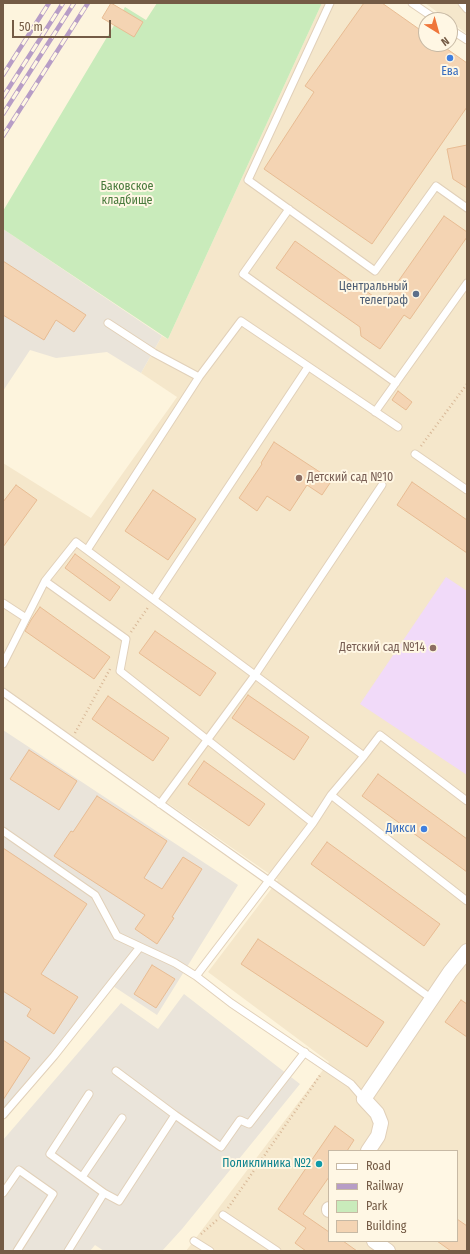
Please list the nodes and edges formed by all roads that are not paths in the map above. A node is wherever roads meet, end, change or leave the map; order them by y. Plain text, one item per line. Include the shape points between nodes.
1 (330, 3) edge
2 (412, 3) edge
3 (462, 3) edge
4 (467, 9) edge
5 (425, 12) edge
6 (458, 34) edge
7 (467, 40) edge
8 (467, 208) edge
9 (289, 209) junction
10 (467, 283) edge
11 (108, 323) dead end
12 (308, 367) junction
13 (199, 377) junction
14 (396, 383) junction
15 (375, 412) junction
16 (398, 427) dead end
17 (415, 454) road end
18 (382, 485) dead end
19 (467, 490) edge
20 (87, 550) junction
21 (46, 581) junction
22 (154, 599) junction
23 (3, 604) edge
24 (26, 618) junction
25 (3, 664) edge
26 (255, 674) junction
27 (3, 692) edge
28 (207, 740) junction
29 (364, 756) junction
30 (331, 795) junction
31 (467, 801) edge
32 (160, 804) junction
33 (313, 823) junction
34 (3, 831) edge
35 (269, 881) junction
36 (467, 901) edge
37 (140, 946) junction
38 (466, 954) edge
39 (196, 976) junction
40 (432, 999) junction
41 (304, 1052) junction
42 (116, 1071) dead end
43 (89, 1094) dead end
44 (364, 1099) junction
45 (3, 1115) edge
46 (175, 1115) junction
47 (122, 1118) dead end
48 (369, 1150) edge
49 (82, 1177) junction
50 (3, 1193) edge
51 (104, 1193) junction
52 (223, 1215) road end
53 (194, 1241) road end
54 (375, 1242) edge
55 (17, 1251) edge
56 (68, 1251) edge
57 (210, 1251) edge
58 (277, 1251) edge
59 (388, 1251) edge

1 - 9 lane via 248,180
2 - 5 lane
3 - 4 lane
6 - 7 lane
8 - 9 lane via 436,186 375,271
9 - 14 lane via 243,274
10 - 14 lane
11 - 13 lane via 154,353
12 - 13 lane via 242,322
12 - 15 lane
12 - 22 lane
13 - 20 lane
14 - 15 lane
15 - 16 lane
17 - 19 lane
18 - 26 lane
20 - 21 lane via 76,542
20 - 22 lane
21 - 24 lane
21 - 28 lane via 126,639 120,671
22 - 26 lane
23 - 24 lane
24 - 25 lane
26 - 28 lane
26 - 29 lane
27 - 32 lane
28 - 32 lane
28 - 33 lane
29 - 30 lane
29 - 31 lane via 380,735
30 - 33 lane
30 - 36 lane
32 - 35 lane
33 - 35 lane
34 - 37 lane via 95,895 117,936
35 - 39 lane
35 - 40 lane
37 - 39 lane
37 - 45 lane via 54,1056
38 - 40 street
39 - 41 lane
40 - 44 street
41 - 44 lane via 351,1084
41 - 46 lane via 249,1124 240,1120 221,1146
42 - 46 lane
43 - 49 lane via 50,1154
44 - 48 street via 377,1113 381,1123 378,1136
46 - 51 lane via 118,1201
47 - 49 lane
49 - 51 lane
50 - 55 lane via 18,1170 53,1194
51 - 56 lane
52 - 58 lane
53 - 57 lane
54 - 59 street

